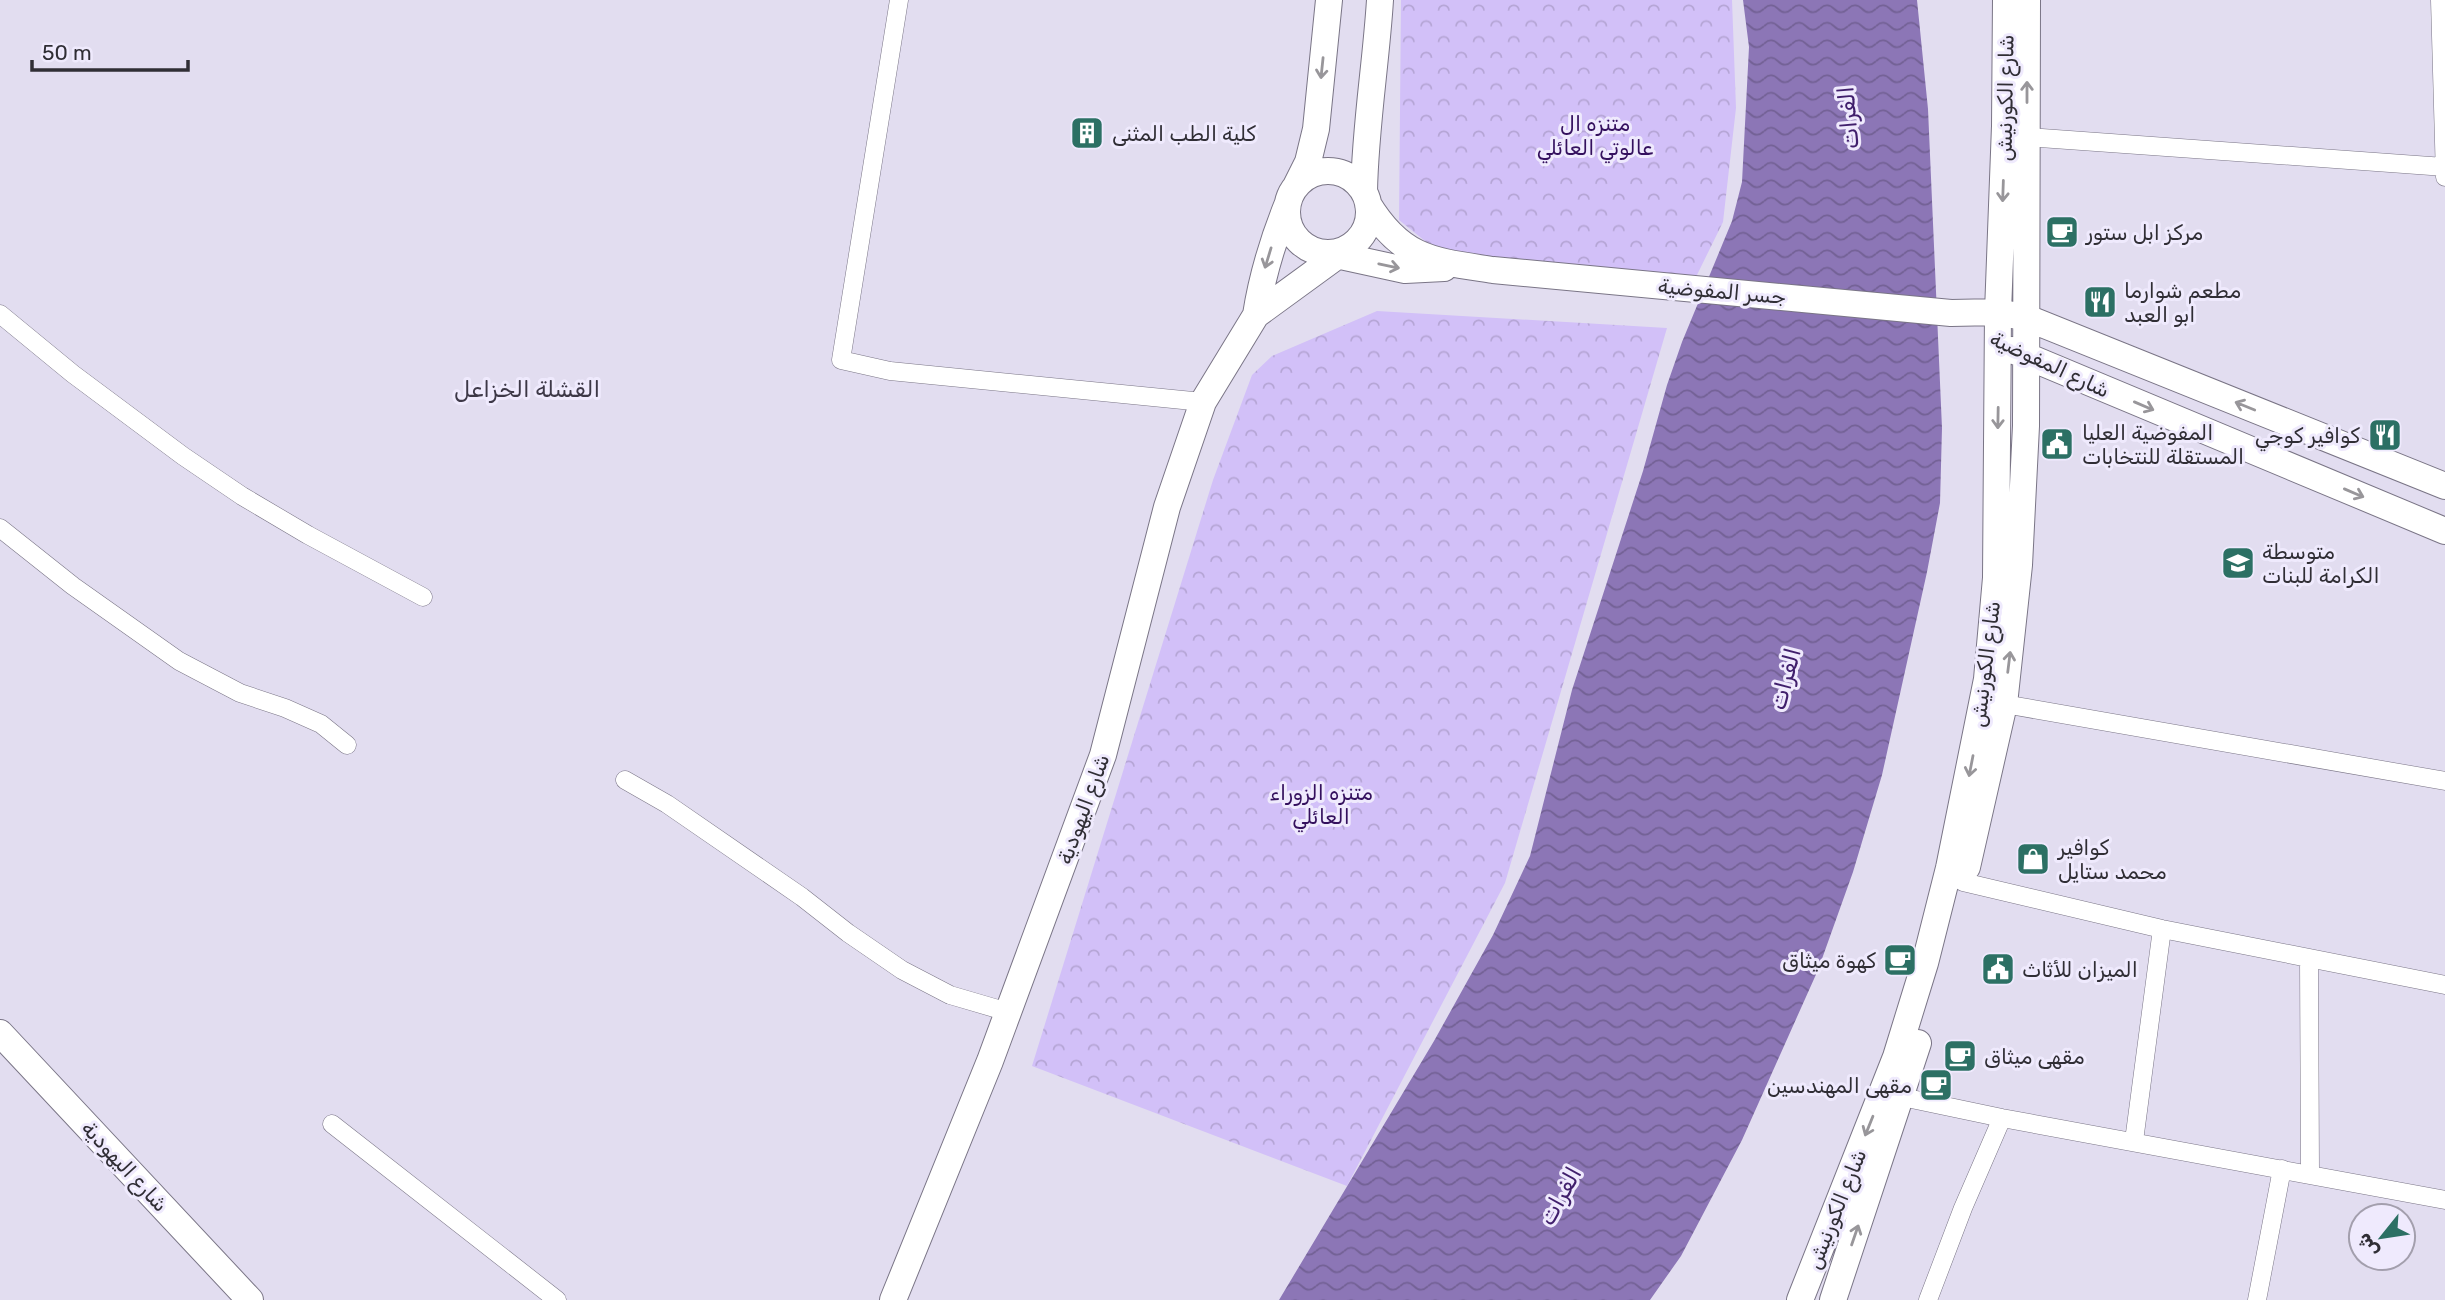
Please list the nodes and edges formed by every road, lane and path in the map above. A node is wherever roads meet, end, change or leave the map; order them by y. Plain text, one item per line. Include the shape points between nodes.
1 (899, 0) edge
2 (1328, 0) edge
3 (1380, 0) edge
4 (2006, 0) edge
5 (2027, 0) edge
6 (2440, 0) edge
7 (2443, 45) edge
8 (2027, 137) junction
9 (2445, 167) edge
10 (2445, 177) edge
11 (1291, 196) junction
12 (1366, 198) junction
13 (1336, 252) junction
14 (1463, 266) junction
15 (1998, 312) junction
16 (1951, 313) junction
17 (0, 314) edge
18 (1256, 315) junction
19 (2027, 318) junction
20 (1998, 344) junction
21 (2027, 357) junction
22 (1203, 402) junction
23 (2445, 486) edge
24 (0, 528) edge
25 (2445, 531) edge
26 (423, 597) dead end
27 (2004, 704) junction
28 (347, 744) dead end
29 (625, 780) dead end
30 (2445, 781) edge
31 (1964, 882) junction
32 (2162, 929) junction
33 (2309, 958) junction
34 (2445, 985) edge
35 (1007, 1013) junction
36 (0, 1033) edge
37 (1902, 1097) junction
38 (2002, 1118) junction
39 (331, 1124) dead end
40 (2134, 1141) junction
41 (2282, 1169) junction
42 (2310, 1174) junction
43 (2445, 1199) edge
44 (1814, 1264) junction
45 (1842, 1273) junction
46 (250, 1300) edge
47 (557, 1300) edge
48 (893, 1300) edge
49 (1800, 1300) edge
50 (1833, 1300) edge
51 (1928, 1300) edge
52 (2257, 1300) edge

1 - 22 street via 841,360 890,371
2 -> 11 street via 1314,137
3 - 12 street via 1365,157
4 -> 15 street, شارع الكورنيش
8 -> 5 street, شارع الكورنيش
6 - 7 street
7 - 9 street
8 - 9 street
8 - 19 street, شارع الكورنيش
9 - 10 street
11 - 12 street via 1309,176 1330,170 1356,181
11 - 13 street via 1288,216 1299,240 1310,248
11 -> 18 street via 1273,239
12 - 13 street via 1366,229 1359,239
12 - 14 street via 1386,229 1408,249
13 -> 14 street via 1405,270
13 - 18 street
14 - 16 street, جسر المفوضية
15 - 16 street, شارع المفوضية
15 - 19 street, شارع المفوضية
15 - 20 street, شارع الكورنيش
16 - 20 street, شارع المفوضية
17 - 26 street via 73,374 232,489
18 - 22 street, شارع اليهودية
19 - 21 street, شارع الكورنيش
23 -> 19 street, شارع المفوضية
20 - 21 street, شارع المفوضية
20 -> 44 street, شارع الكورنيش via 1994,610 1970,771 1943,892 1896,1057
21 -> 25 street, شارع المفوضية
27 -> 21 street, شارع الكورنيش via 2022,524
22 - 35 street, شارع اليهودية via 1167,506 1103,755
24 - 28 street via 179,661 240,693 321,724
27 - 30 street
27 - 31 street, شارع الكورنيش
29 - 35 street via 667,804 902,970 950,995
31 - 32 street
31 - 37 street, شارع الكورنيش
32 - 33 street
32 - 40 street
33 - 34 street
33 - 42 street
35 - 48 street, شارع اليهودية
36 - 46 street, شارع اليهودية
37 - 38 street
45 -> 37 street, شارع الكورنيش
38 - 40 street
38 - 51 street
39 - 47 street
40 - 41 street
41 - 42 street
41 - 52 street
42 - 43 street
44 - 45 street
44 - 49 street, شارع الكورنيش
45 - 50 street, شارع الكورنيش

